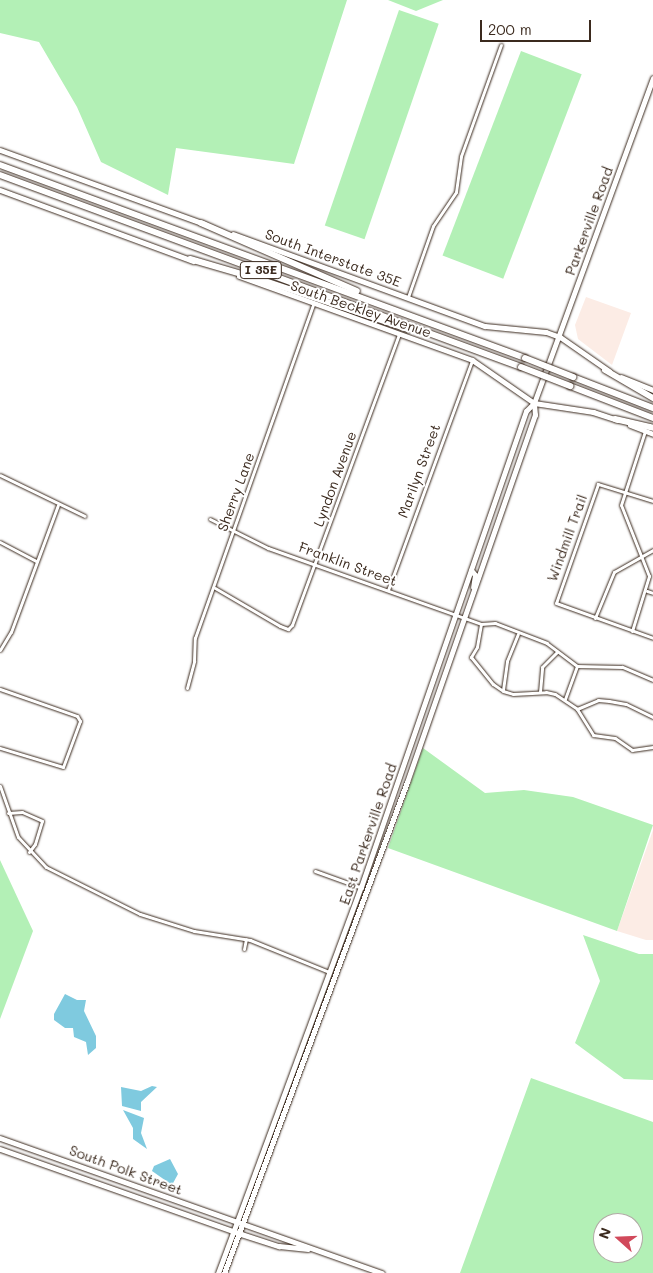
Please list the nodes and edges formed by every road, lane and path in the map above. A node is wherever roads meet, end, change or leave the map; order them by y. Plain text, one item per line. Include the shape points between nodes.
1 (501, 45) dead end
2 (653, 78) edge
3 (0, 150) edge
4 (0, 165) edge
5 (0, 174) edge
6 (0, 190) edge
7 (201, 223) junction
8 (190, 259) junction
9 (408, 296) junction
10 (313, 305) junction
11 (388, 306) junction
12 (399, 334) junction
13 (442, 337) junction
14 (560, 337) junction
15 (472, 360) junction
16 (605, 370) junction
17 (547, 371) joint
18 (653, 390) edge
19 (653, 398) edge
20 (534, 403) junction
21 (653, 408) edge
22 (653, 418) edge
23 (615, 419) junction
24 (653, 428) edge
25 (520, 429) junction
26 (646, 431) junction
27 (529, 432) junction
28 (653, 434) edge
29 (0, 475) edge
30 (625, 491) junction
31 (653, 501) edge
32 (58, 505) junction
33 (84, 516) dead end
34 (210, 519) dead end
35 (485, 528) junction
36 (234, 530) junction
37 (494, 531) junction
38 (0, 542) edge
39 (653, 550) edge
40 (643, 554) junction
41 (36, 561) junction
42 (316, 564) junction
43 (471, 570) junction
44 (215, 588) junction
45 (388, 590) junction
46 (647, 591) junction
47 (653, 593) edge
48 (471, 600) junction
49 (456, 614) junction
50 (465, 618) junction
51 (595, 618) junction
52 (481, 624) junction
53 (632, 631) junction
54 (518, 634) junction
55 (653, 638) edge
56 (0, 650) edge
57 (557, 652) junction
58 (577, 666) junction
59 (653, 680) edge
60 (187, 688) dead end
61 (0, 689) edge
62 (503, 691) junction
63 (540, 692) junction
64 (565, 699) junction
65 (577, 709) junction
66 (653, 717) edge
67 (653, 747) edge
68 (0, 748) edge
69 (0, 786) edge
70 (393, 797) junction
71 (400, 800) junction
72 (8, 813) junction
73 (29, 852) junction
74 (315, 871) dead end
75 (361, 887) junction
76 (367, 890) junction
77 (246, 939) junction
78 (244, 949) dead end
79 (332, 973) junction
80 (314, 1016) junction
81 (320, 1018) junction
82 (286, 1090) junction
83 (292, 1092) junction
84 (0, 1138) edge
85 (0, 1149) edge
86 (236, 1222) junction
87 (244, 1225) junction
88 (233, 1232) junction
89 (241, 1234) junction
90 (316, 1250) junction
91 (218, 1273) edge
92 (224, 1273) edge
93 (382, 1273) edge

1 - 9 street via 461,156 456,192 433,226
2 - 14 main road, Parkerville Road
3 - 7 main road, South Interstate 35E
4 - 11 highway, I 35E
5 - 13 highway, I 35E
6 - 8 main road, South Beckley Avenue
7 - 9 main road, South Interstate 35E
7 - 11 highway
8 - 10 main road, South Beckley Avenue
8 - 13 highway
9 - 14 main road, South Interstate 35E via 485,326 546,332
10 - 12 main road, South Beckley Avenue
10 - 36 street, Sherry Lane
11 - 21 highway, I 35E, bridge
12 - 15 main road, South Beckley Avenue
12 - 42 street, Lyndon Avenue
13 - 22 highway, I 35E, bridge
14 - 16 main road, South Interstate 35E
14 - 17 main road, Parkerville Road
15 - 20 main road, South Beckley Avenue
15 - 45 street, Marilyn Street
16 - 18 main road, South Interstate 35E
16 - 19 highway
17 - 20 main road, East Parkerville Road
20 - 23 main road, South Beckley Avenue via 587,410
20 - 25 main road, East Parkerville Road via 526,411
20 - 27 main road, East Parkerville Road via 535,415
23 - 24 highway
23 - 26 main road, South Beckley Avenue
25 - 27 main road
25 - 35 main road, East Parkerville Road
26 - 28 main road, South Beckley Avenue
26 - 30 street
27 - 37 main road, East Parkerville Road
29 - 32 street
30 - 31 street
30 - 40 street via 622,510
30 - 51 street, Windmill Trail via 598,484 556,603
32 - 33 street
32 - 41 street
34 - 36 street, Franklin Street
35 - 37 main road
35 - 43 main road, East Parkerville Road
36 - 42 street, Franklin Street via 266,546
36 - 44 street, Sherry Lane
37 - 48 main road, East Parkerville Road
38 - 41 street
39 - 40 street
40 - 46 street via 649,576
40 - 51 street via 614,572
41 - 56 street via 11,632
42 - 44 street, Lyndon Avenue via 296,618 288,629
42 - 45 street, Franklin Street
43 - 48 main road via 475,575
43 - 49 main road, East Parkerville Road
44 - 60 street, Sherry Lane via 194,638 194,661
45 - 49 street, Franklin Street
46 - 47 street
46 - 53 street
48 - 50 main road, East Parkerville Road
49 - 50 street, Franklin Street
49 - 70 main road, East Parkerville Road
50 - 52 street, Franklin Street
50 - 71 main road, East Parkerville Road
51 - 53 street
52 - 54 street, Franklin Street via 495,623
52 - 62 street via 477,647 471,657
53 - 55 street
54 - 57 street, Franklin Street via 534,637
54 - 62 street via 506,667
57 - 58 street, Franklin Street
57 - 63 street via 542,667
58 - 59 street via 622,667
58 - 64 street
61 - 68 street via 79,719 62,767
62 - 63 street via 513,694
63 - 64 street
64 - 65 street
65 - 66 street via 598,700 610,701 626,704
65 - 67 street via 593,735 615,738 632,750
69 - 72 street
70 - 71 main road
70 - 75 main road, East Parkerville Road
71 - 76 main road, East Parkerville Road
72 - 73 street via 15,832
72 - 73 street via 25,813 42,821
73 - 77 street via 46,866 132,910 184,929
74 - 75 street
75 - 76 street
75 - 79 main road, East Parkerville Road
76 - 79 main road, East Parkerville Road
77 - 78 street
77 - 79 street
79 - 80 main road, East Parkerville Road
79 - 81 main road, East Parkerville Road
80 - 81 main road
80 - 82 main road, East Parkerville Road
81 - 83 main road, East Parkerville Road
82 - 83 main road
82 - 86 main road, East Parkerville Road
83 - 87 main road, East Parkerville Road
84 - 86 main road, South Polk Street
85 - 88 main road, South Polk Street
86 - 87 main road, South Polk Street
86 - 88 main road, East Parkerville Road
87 - 89 main road, East Parkerville Road
87 - 90 main road, South Polk Street
88 - 89 main road, South Polk Street
88 - 91 main road, East Parkerville Road
89 - 90 main road, South Polk Street via 279,1246
89 - 92 main road, East Parkerville Road
90 - 93 main road

